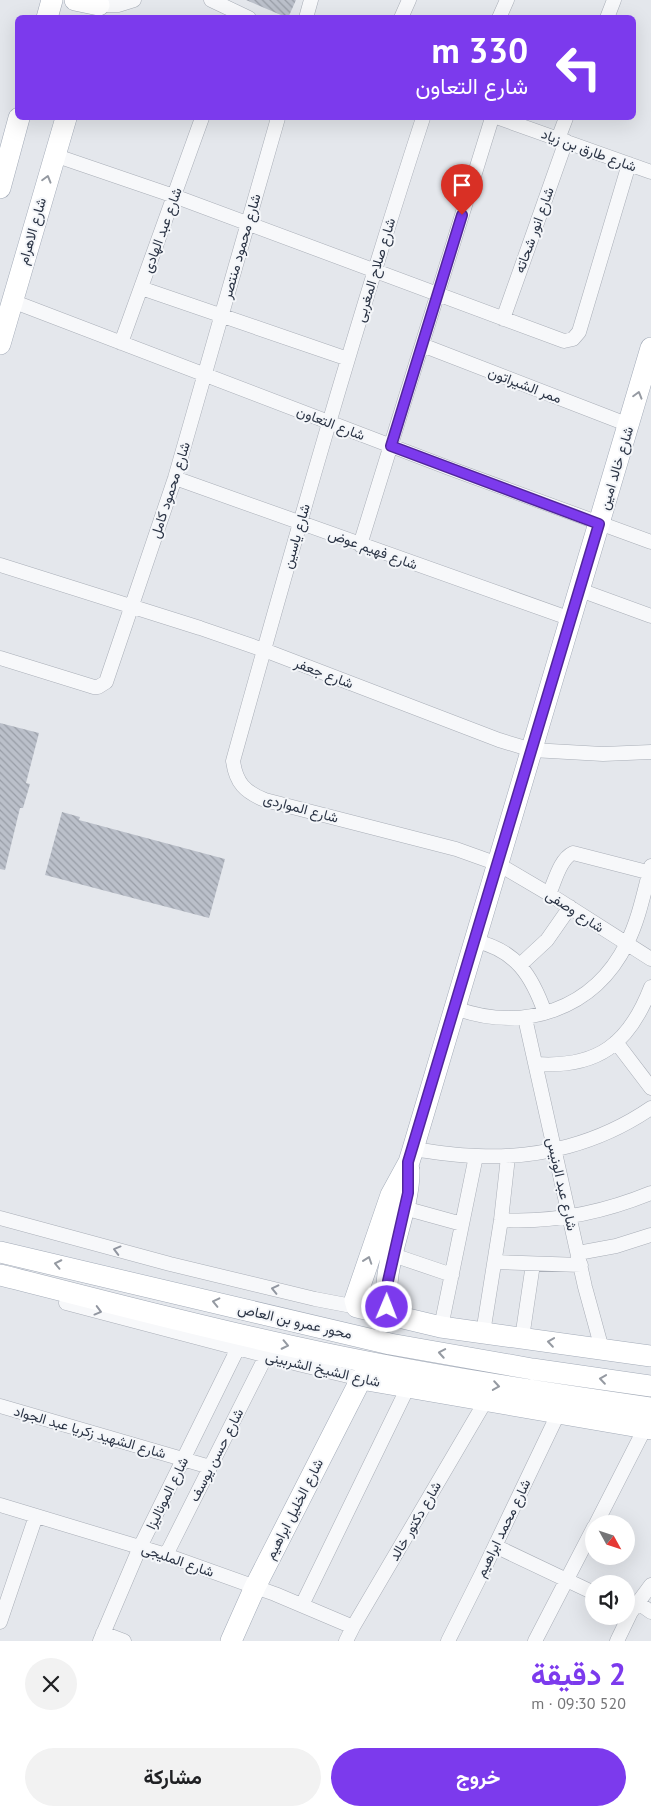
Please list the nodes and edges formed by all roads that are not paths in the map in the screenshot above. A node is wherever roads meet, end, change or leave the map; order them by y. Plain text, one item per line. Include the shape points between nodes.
1 (52, 0) edge
2 (75, 0) edge
3 (134, 0) edge
4 (211, 0) edge
5 (311, 0) edge
6 (409, 0) edge
7 (507, 0) edge
8 (614, 0) edge
9 (98, 8) edge
10 (48, 15) edge
11 (240, 15) edge
12 (307, 15) edge
13 (403, 15) edge
14 (500, 15) edge
15 (608, 15) edge
16 (18, 120) edge
17 (65, 120) edge
18 (201, 120) edge
19 (277, 120) edge
20 (422, 120) edge
21 (491, 120) edge
22 (505, 120) edge
23 (566, 120) edge
24 (562, 140) junction
25 (54, 155) junction
26 (629, 164) junction
27 (651, 172) edge
28 (0, 188) edge
29 (174, 196) junction
30 (247, 224) junction
31 (373, 271) junction
32 (141, 288) junction
33 (437, 295) junction
34 (12, 301) junction
35 (221, 315) junction
36 (503, 319) junction
37 (121, 343) junction
38 (0, 344) edge
39 (422, 345) junction
40 (651, 348) edge
41 (348, 359) junction
42 (205, 375) junction
43 (330, 423) junction
44 (629, 425) junction
45 (391, 446) junction
46 (175, 478) junction
47 (300, 523) junction
48 (599, 524) junction
49 (651, 542) edge
50 (360, 545) junction
51 (0, 564) edge
52 (580, 590) junction
53 (132, 605) junction
54 (651, 616) edge
55 (571, 619) junction
56 (264, 650) junction
57 (0, 658) edge
58 (532, 750) junction
59 (651, 752) edge
60 (498, 864) junction
61 (650, 870) edge
62 (549, 894) junction
63 (570, 907) junction
64 (475, 941) junction
65 (627, 944) junction
66 (651, 959) edge
67 (520, 965) junction
68 (651, 987) edge
69 (455, 1008) junction
70 (545, 1013) junction
71 (525, 1018) junction
72 (616, 1042) junction
73 (536, 1064) junction
74 (651, 1088) edge
75 (651, 1108) edge
76 (555, 1150) junction
77 (411, 1156) junction
78 (476, 1156) junction
79 (508, 1157) junction
80 (651, 1193) edge
81 (404, 1208) junction
82 (0, 1218) edge
83 (570, 1218) junction
84 (501, 1220) junction
85 (462, 1224) junction
86 (651, 1235) edge
87 (0, 1252) edge
88 (393, 1255) junction
89 (579, 1259) junction
90 (495, 1262) junction
91 (533, 1264) junction
92 (0, 1275) edge
93 (452, 1275) junction
94 (0, 1285) edge
95 (357, 1306) junction
96 (390, 1315) junction
97 (440, 1327) junction
98 (483, 1333) junction
99 (522, 1338) junction
100 (238, 1348) junction
101 (602, 1349) junction
102 (266, 1356) junction
103 (651, 1356) edge
104 (361, 1379) junction
105 (651, 1386) edge
106 (408, 1387) junction
107 (485, 1402) junction
108 (0, 1406) edge
109 (651, 1408) edge
110 (558, 1414) junction
111 (648, 1429) edge
112 (183, 1459) junction
113 (210, 1467) junction
114 (0, 1505) edge
115 (601, 1515) edge
116 (36, 1516) junction
117 (585, 1544) edge
118 (495, 1546) junction
119 (140, 1547) junction
120 (166, 1555) junction
121 (566, 1580) junction
122 (651, 1586) edge
123 (254, 1587) junction
124 (585, 1589) edge
125 (302, 1605) junction
126 (635, 1605) edge
127 (635, 1609) edge
128 (651, 1612) edge
129 (0, 1622) edge
130 (625, 1625) edge
131 (353, 1627) junction
132 (101, 1637) edge
133 (124, 1641) edge
134 (231, 1641) edge
135 (346, 1641) edge
136 (448, 1641) edge
137 (535, 1641) edge
138 (618, 1641) edge

1 - 10 main road
2 - 9 main road
3 - 9 street
4 - 11 street
5 - 12 street
6 - 13 street
7 - 14 street
8 - 15 street
16 - 28 main road
17 - 25 main road, شارع الاهرام
18 - 29 street, شارع عبد الهادى
19 - 30 street, شارع محمود منتصر
20 - 31 street, شارع صلاح المغربى
21 - 33 street
22 - 24 street, شارع طارق بن زياد
23 - 24 street, شارع انور شحاته
24 - 26 street, شارع طارق بن زياد
24 - 36 street, شارع انور شحاته
25 - 29 street
34 -> 25 main road, شارع الاهرام
26 - 27 street, شارع طارق بن زياد
26 - 36 street via 576,336 568,341 560,340
29 - 30 street
29 - 32 street, شارع عبد الهادى
30 - 31 street
30 - 35 street, شارع محمود منتصر
31 - 33 street
31 - 41 street, شارع صلاح المغربى
32 - 35 street
32 - 37 street, شارع عبد الهادى
33 - 36 street
33 - 39 street
34 - 37 street, شارع التعاون
34 - 38 main road, شارع الاهرام
35 - 41 street
35 - 42 street, شارع محمود منتصر
37 - 42 street, شارع التعاون
39 - 44 street, ممر الشيراتون
39 - 45 street
44 -> 40 main road, شارع خالد امين
41 - 43 street, شارع صلاح المغربى
42 - 43 street, شارع التعاون
42 - 46 street, شارع محمود كامل
43 - 45 street, شارع التعاون
43 - 47 street, شارع ياسين
44 - 48 main road, شارع خالد امين
45 - 48 street, شارع التعاون
45 - 50 street
46 - 47 street, شارع فهيم عوض
46 - 53 street, شارع محمود كامل
47 - 50 street, شارع فهيم عوض
47 - 56 street, شارع ياسين
48 - 49 street, شارع التعاون
48 - 52 main road, شارع خالد امين
50 - 55 street, شارع فهيم عوض
51 - 53 street, شارع جعفر
52 - 54 street
52 - 55 main road, شارع خالد امين
53 - 56 street, شارع جعفر
53 - 57 street, شارع محمود كامل via 109,675 106,682 98,687
55 - 58 main road, شارع خالد امين
56 - 58 street, شارع جعفر
56 - 60 street, شارع المواردى via 233,761 237,778 247,790 265,800 456,849
58 - 59 street, شارع جعفر via 603,754
58 - 60 main road, شارع خالد امين
60 - 62 street, شارع وصفى
60 - 64 main road, شارع خالد امين
61 - 62 street via 573,853 563,863
61 - 65 street
62 - 63 street, شارع وصفى
63 - 65 street, شارع وصفى
63 - 67 street via 546,940
64 - 67 street via 506,953
64 - 69 main road, شارع خالد امين
65 - 66 street, شارع وصفى
65 - 70 street via 610,971 596,985
67 - 70 street via 539,995
68 - 72 street via 635,1022
69 - 71 street via 473,1015
69 - 77 main road, شارع خالد امين
70 - 71 street
71 - 73 street, شارع عبد الونيس
72 - 73 street via 603,1052 572,1064
72 - 74 street
73 - 76 street, شارع عبد الونيس
75 - 76 street via 598,1137
76 - 79 street
76 - 83 street, شارع عبد الونيس
77 - 78 street
77 - 81 main road, شارع خالد امين
95 -> 77 main road, شارع خالد امين via 355,1297 391,1195
78 - 79 street
78 - 85 street
79 - 84 street
80 - 83 street via 599,1212
81 - 85 street
81 - 88 main road, شارع خالد امين
95 -> 82 street via 309,1298 170,1264
83 - 84 street
83 - 89 street, شارع عبد الونيس
84 - 90 street
85 - 93 street
86 - 89 street
105 -> 87 main road, محور عمرو بن العاص via 390,1344
88 - 93 street
88 - 96 main road, شارع خالد امين via 386,1300
89 - 91 street
89 - 101 street, شارع عبد الونيس
90 - 91 street
90 - 98 street
91 - 99 street
92 -> 109 main road, محور عمرو بن العاص via 322,1353 463,1380
93 - 97 street
94 -> 100 street, شارع الشيخ الشربينى
95 - 96 main road
96 - 97 main road
97 - 98 main road
98 - 99 main road
101 -> 99 main road
100 - 102 street, شارع الشيخ الشربينى
100 - 112 street, شارع الموناليزا
101 - 103 main road
102 - 104 street, شارع الشيخ الشربينى
102 - 113 street, شارع حسن يوسف
104 - 106 main road, شارع الشيخ الشربينى
104 - 123 main road, شارع الخليل ابراهيم
106 - 107 main road, شارع الشيخ الشربينى
106 - 125 street
107 - 110 main road, شارع الشيخ الشربينى
107 - 131 street, شارع دكتور خالد
108 - 112 street, شارع الشهيد زكريا عبد الجواد
110 - 111 main road, شارع الشيخ الشربينى
110 - 118 street, شارع محمد ابراهيم
111 - 115 street
112 - 113 street, شارع الشهيد زكريا عبد الجواد
112 - 119 street, شارع الموناليزا
113 - 120 street, شارع حسن يوسف
114 - 116 street, شارع المليجى
116 - 119 street, شارع المليجى
116 - 129 street
117 - 121 street
118 - 121 street
118 - 136 street, شارع محمد ابراهيم
119 - 120 street, شارع المليجى
119 - 132 street, شارع الموناليزا
120 - 123 street, شارع المليجى
121 - 124 street
121 - 137 street
122 - 126 street
123 - 125 street, شارع المليجى
123 - 134 main road, شارع الخليل ابراهيم
125 - 131 street, شارع المليجى
127 - 128 street
130 - 138 street
131 - 135 street, شارع دكتور خالد
132 - 133 street

